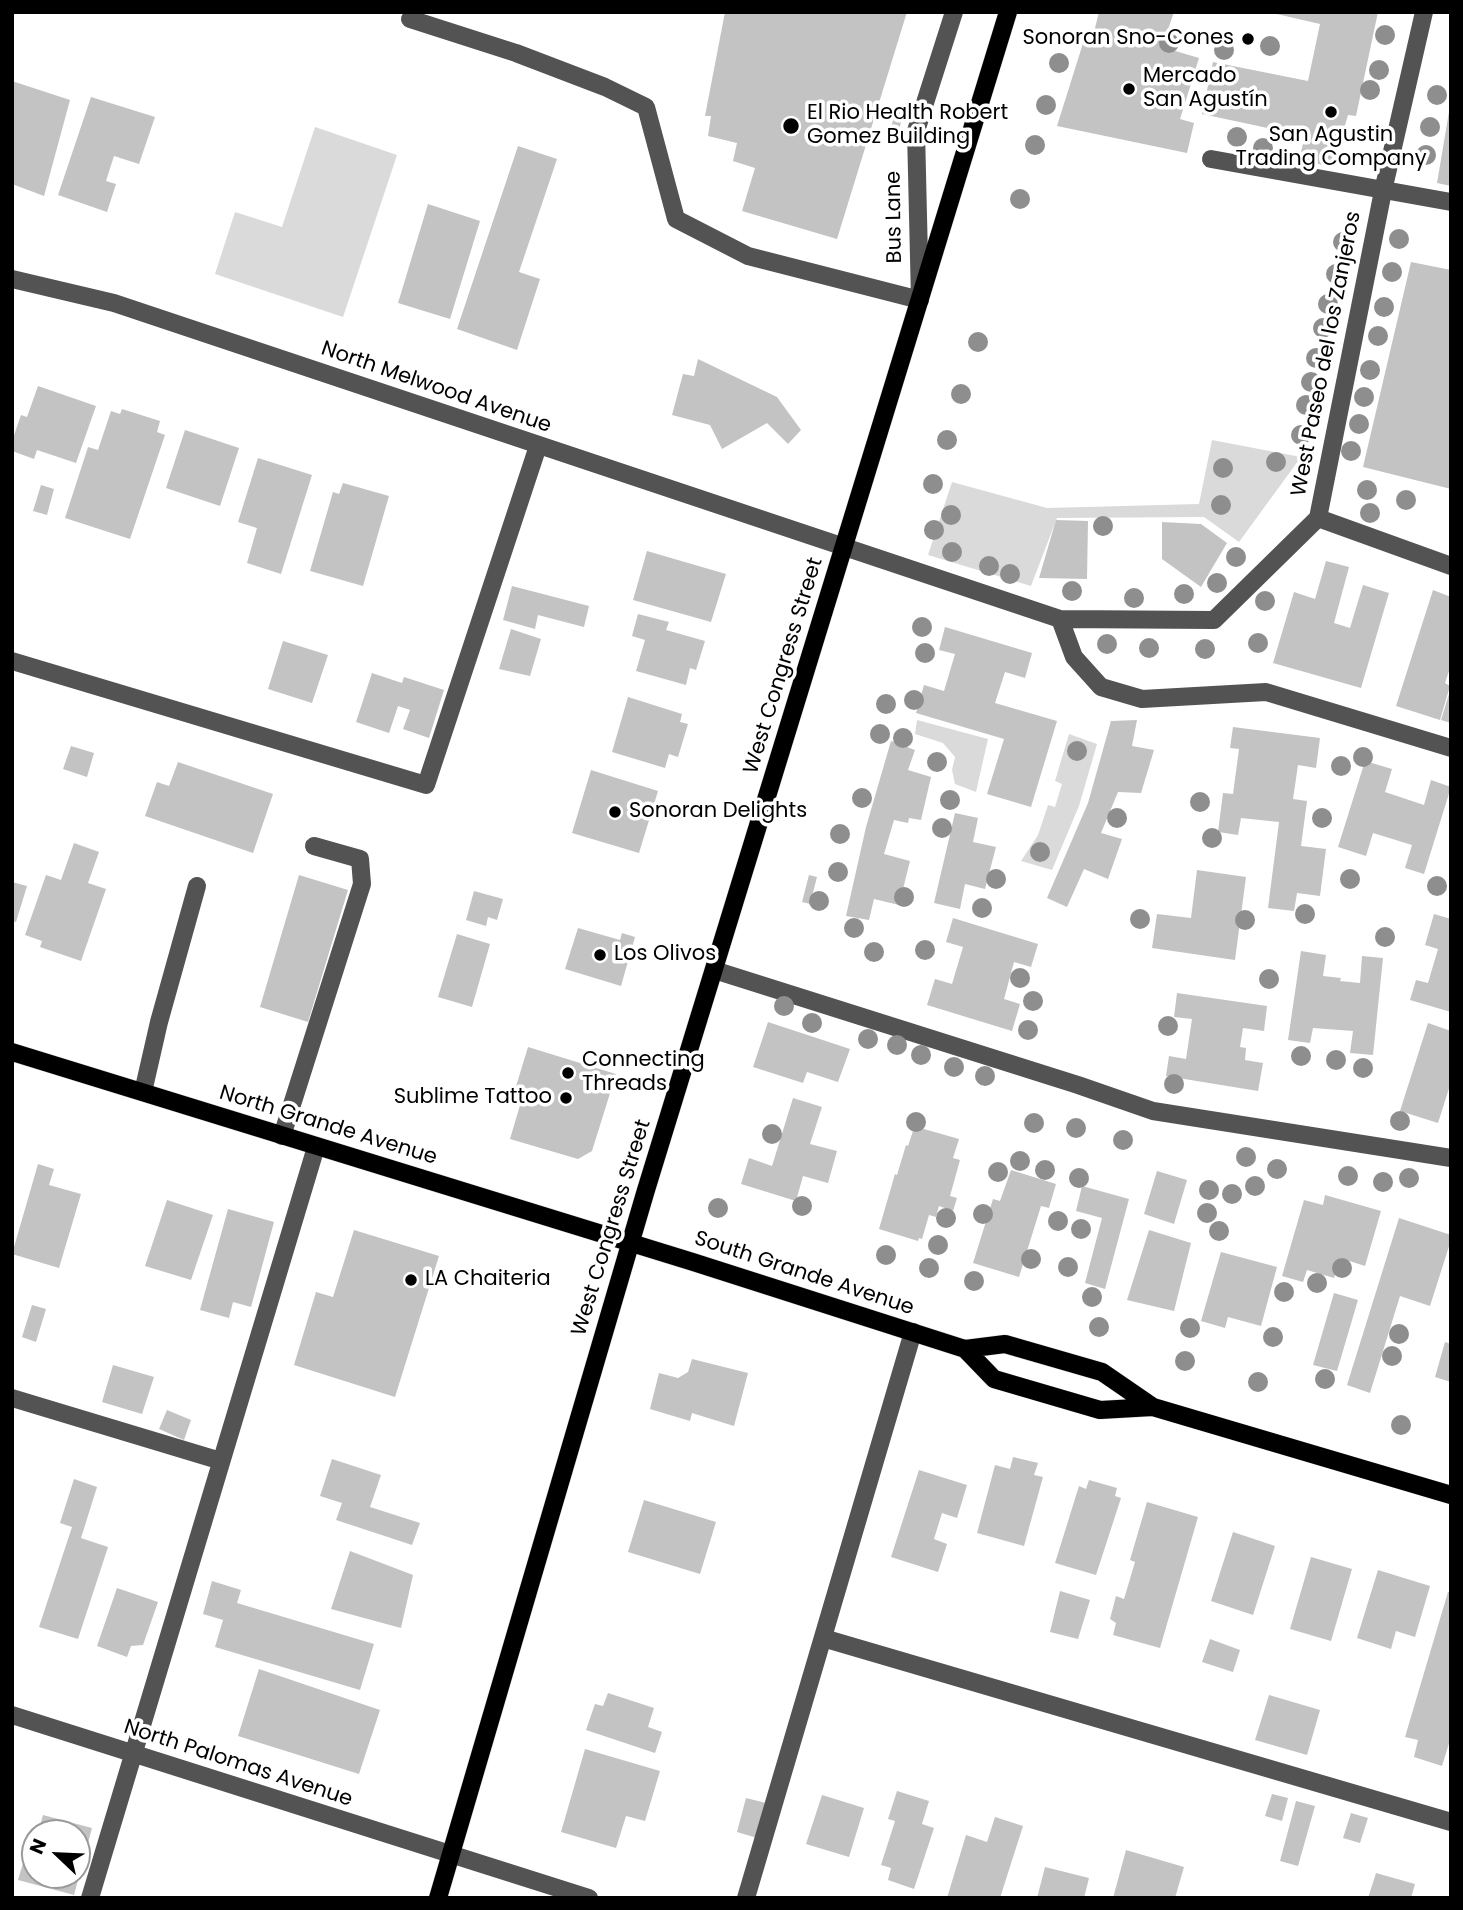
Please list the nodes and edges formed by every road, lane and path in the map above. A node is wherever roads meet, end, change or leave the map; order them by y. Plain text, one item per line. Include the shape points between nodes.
1 (954, 12) edge
2 (1008, 12) edge
3 (1424, 12) edge
4 (410, 19) dead end
5 (1211, 159) dead end
6 (1383, 191) junction
7 (1451, 202) edge
8 (12, 279) edge
9 (920, 300) junction
10 (538, 446) junction
11 (1318, 518) junction
12 (844, 548) junction
13 (1451, 566) edge
14 (1060, 619) junction
15 (12, 661) edge
16 (1451, 748) edge
17 (314, 846) dead end
18 (197, 886) dead end
19 (714, 970) junction
20 (12, 1052) edge
21 (143, 1093) junction
22 (282, 1136) junction
23 (316, 1147) junction
24 (1451, 1158) edge
25 (630, 1244) junction
26 (912, 1332) junction
27 (965, 1349) junction
28 (12, 1398) edge
29 (1153, 1408) junction
30 (221, 1461) junction
31 (1451, 1495) edge
32 (823, 1639) junction
33 (12, 1715) edge
34 (133, 1754) junction
35 (1451, 1822) edge
36 (451, 1855) junction
37 (90, 1898) edge
38 (438, 1898) edge
39 (589, 1898) edge
40 (746, 1898) edge

1 - 9 street, Bus Lane via 916,131
2 - 9 main road, West Congress Street
3 - 6 street, West Paseo del los Zanjeros
4 - 9 street via 516,52 646,107 676,219 748,256
5 - 6 street
6 - 7 street
6 - 11 street, West Paseo del los Zanjeros
8 - 10 street, North Melwood Avenue via 114,303
9 - 12 main road, West Congress Street
10 - 12 street, North Melwood Avenue
10 - 15 street via 426,785
11 - 13 street
11 - 14 street, West Paseo del los Zanjeros via 1214,620
12 - 14 street, West Paseo del los Zanjeros
12 - 19 main road, West Congress Street
14 - 16 street via 1074,657 1101,687 1142,699 1266,692
17 - 22 street via 360,859 362,884
18 - 21 street
19 - 24 street via 1153,1111
19 - 25 main road, West Congress Street
20 - 21 main road, North Grande Avenue
21 - 22 main road, North Grande Avenue
22 - 23 main road, North Grande Avenue
23 - 25 main road, North Grande Avenue
23 - 30 street
25 - 26 main road, South Grande Avenue
25 - 36 main road, West Congress Street
26 - 27 main road, South Grande Avenue
26 - 32 street
27 - 29 main road via 1005,1344 1102,1372
27 - 29 main road via 994,1378 1100,1410
28 - 30 street
29 - 31 main road
30 - 34 street
32 - 35 street
32 - 40 street
33 - 34 street, North Palomas Avenue
34 - 36 street, North Palomas Avenue
34 - 37 street
36 - 38 main road, West Congress Street
36 - 39 street, North Palomas Avenue

